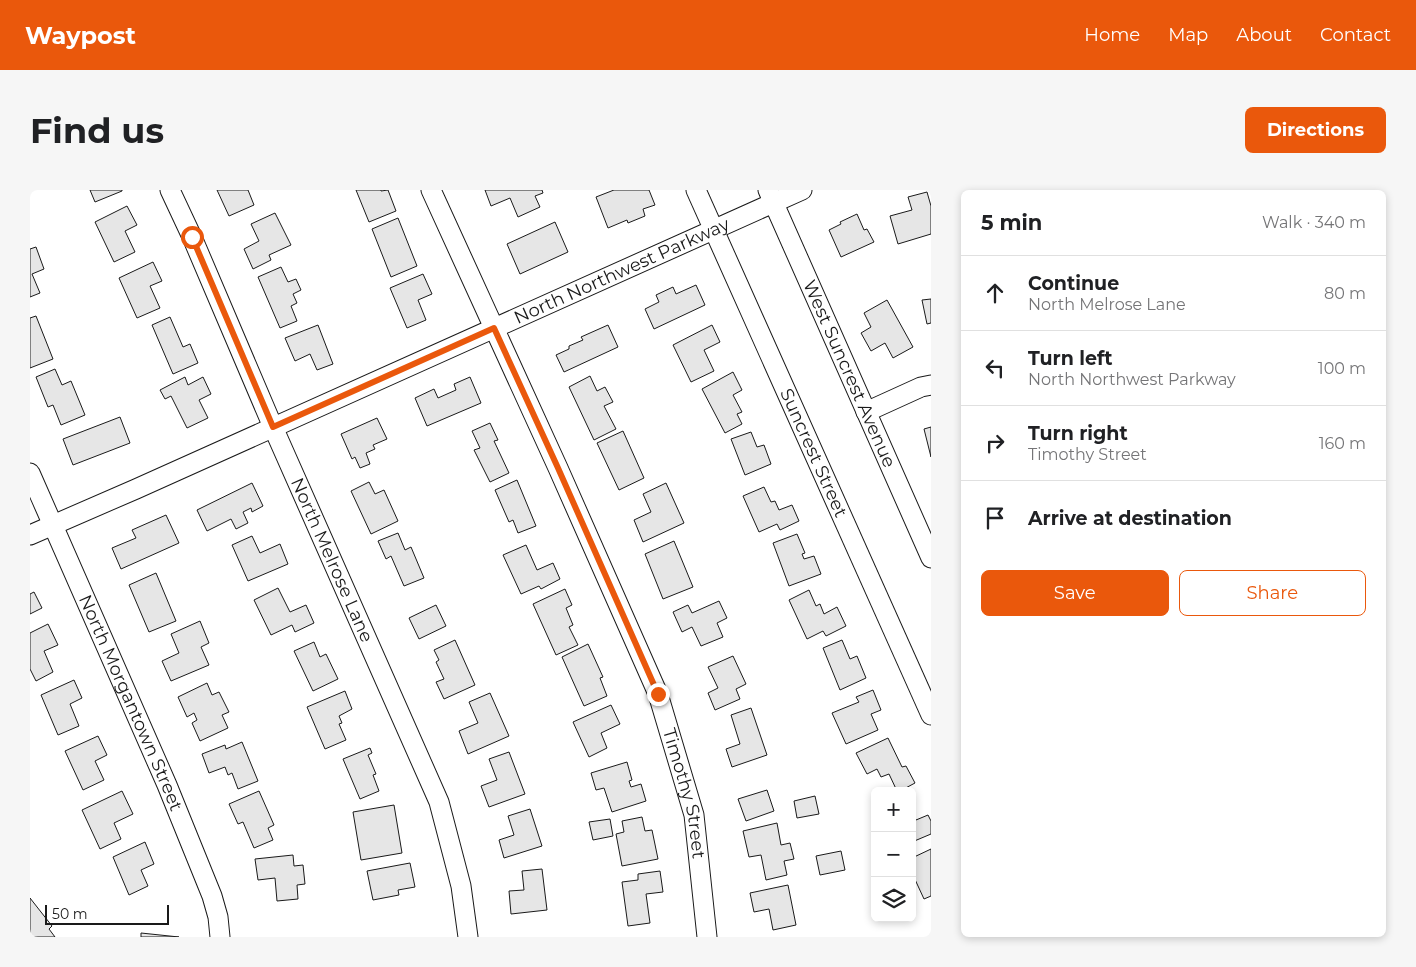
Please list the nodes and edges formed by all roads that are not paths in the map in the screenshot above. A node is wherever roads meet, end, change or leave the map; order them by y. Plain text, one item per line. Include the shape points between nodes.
1 (170, 190) edge
2 (431, 190) edge
3 (696, 190) edge
4 (802, 190) edge
5 (771, 196) edge
6 (714, 230) junction
7 (494, 328) junction
8 (931, 385) edge
9 (866, 412) junction
10 (273, 427) junction
11 (30, 473) edge
12 (53, 525) junction
13 (30, 535) edge
14 (931, 558) edge
15 (931, 715) edge
16 (220, 937) edge
17 (468, 937) edge
18 (707, 937) edge

1 - 10 street, North Melrose Lane
2 - 7 street, Timothy Street
3 - 6 street, Suncrest Street
4 - 5 street, North Northwest Parkway
5 - 6 street, North Northwest Parkway
5 - 9 street, West Suncrest Avenue
6 - 7 street, North Northwest Parkway
6 - 15 street, Suncrest Street
7 - 10 street, North Northwest Parkway
7 - 18 street, Timothy Street via 658,694 694,815
8 - 9 street
9 - 14 street, West Suncrest Avenue
10 - 12 street, North Northwest Parkway
10 - 17 street, North Melrose Lane via 438,802 461,886
11 - 12 street, North Morgantown Street
12 - 13 street, North Northwest Parkway
12 - 16 street, North Morgantown Street via 212,896

